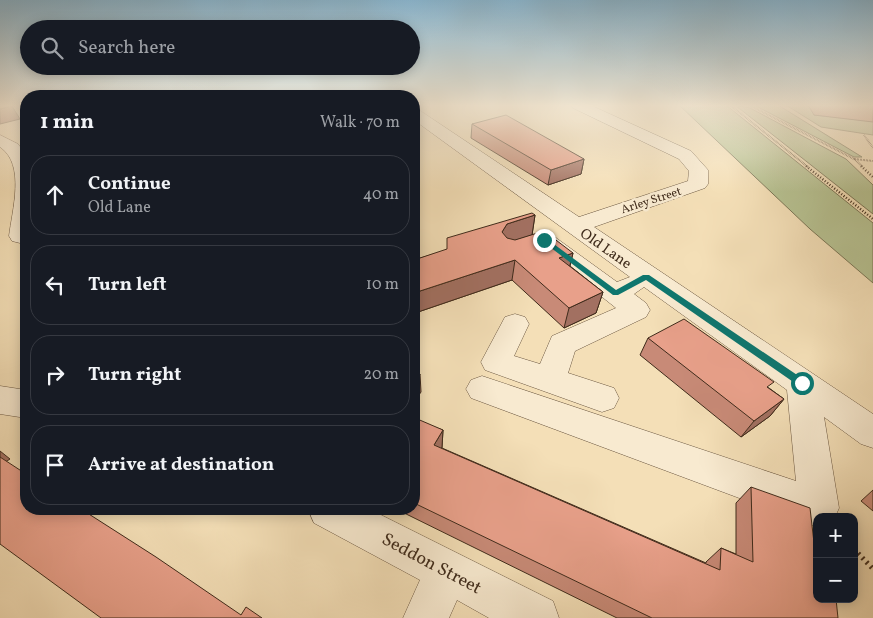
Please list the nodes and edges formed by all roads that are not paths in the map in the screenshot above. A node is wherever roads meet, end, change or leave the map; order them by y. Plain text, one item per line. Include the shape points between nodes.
1 (431, 134) edge
2 (640, 134) edge
3 (13, 145) edge
4 (20, 162) edge
5 (20, 206) edge
6 (574, 226) junction
7 (15, 237) edge
8 (521, 248) edge
9 (646, 276) junction
10 (615, 293) junction
11 (515, 324) dead end
12 (550, 380) junction
13 (802, 383) junction
14 (482, 389) dead end
15 (602, 398) dead end
16 (0, 400) edge
17 (20, 403) edge
18 (873, 433) edge
19 (340, 515) edge
20 (447, 571) junction
21 (426, 618) edge
22 (536, 618) edge

1 - 6 street, Old Lane
2 - 6 street, Arley Street via 685,155 698,170 698,184
3 - 4 street
5 - 7 street
6 - 9 street, Old Lane
8 - 10 street via 544,240
9 - 10 street
9 - 13 street, Old Lane
10 - 12 street via 636,310 562,344
11 - 12 street via 496,362
12 - 15 street
13 - 14 street via 819,508
13 - 18 street, Old Lane
16 - 17 street
19 - 20 street, Seddon Street
20 - 21 street
20 - 22 street, Seddon Street

